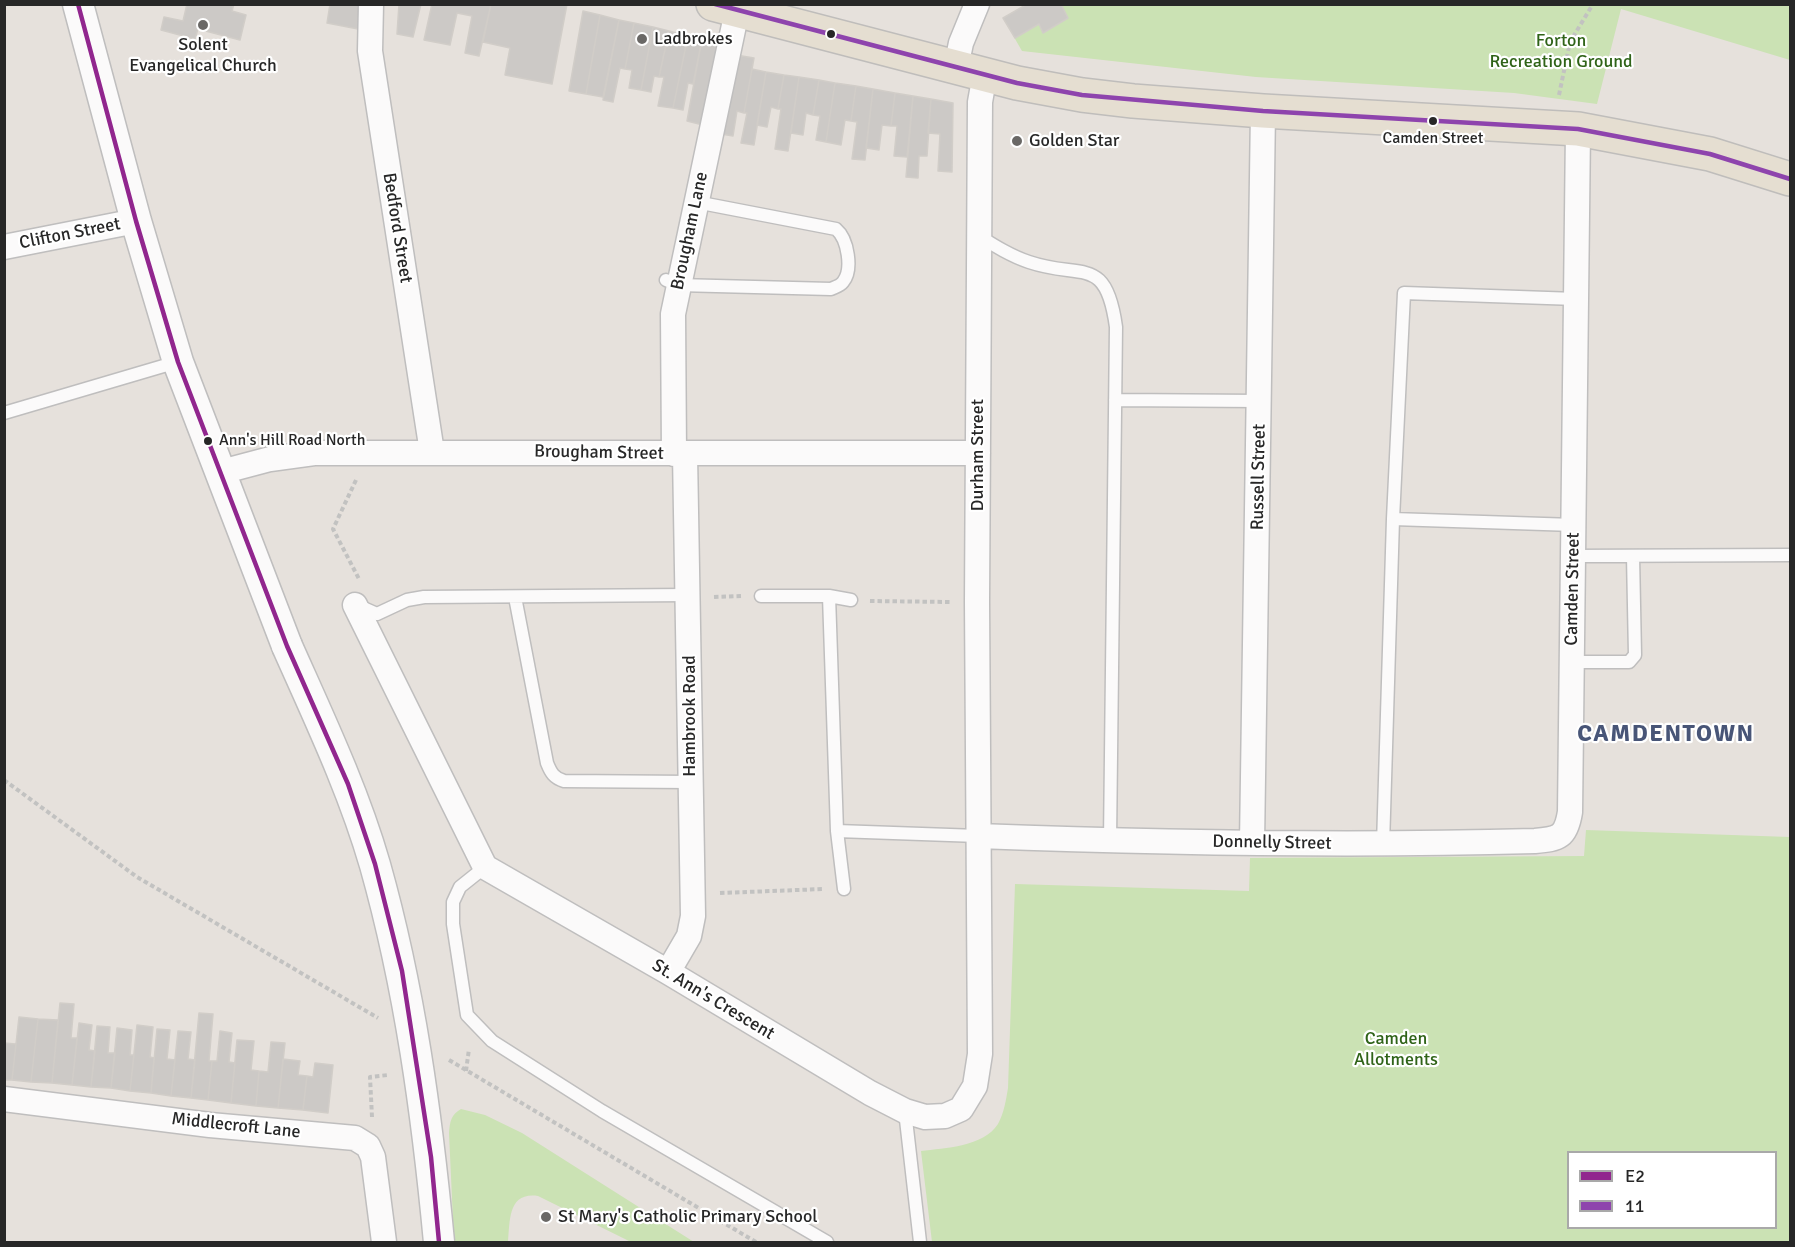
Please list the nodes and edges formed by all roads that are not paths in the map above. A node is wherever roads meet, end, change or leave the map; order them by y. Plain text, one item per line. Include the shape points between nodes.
1 (371, 4) edge
2 (977, 4) edge
3 (737, 8) edge
4 (82, 9) edge
5 (970, 71) junction
6 (1263, 111) junction
7 (1565, 128) junction
8 (1791, 179) edge
9 (694, 192) junction
10 (136, 221) junction
11 (979, 236) junction
12 (4, 247) edge
13 (672, 283) junction
14 (1576, 299) junction
15 (178, 362) junction
16 (1115, 400) junction
17 (1260, 401) junction
18 (4, 413) edge
19 (432, 452) junction
20 (978, 453) junction
21 (680, 454) junction
22 (222, 472) junction
23 (1393, 519) junction
24 (1574, 525) junction
25 (1791, 555) edge
26 (1573, 556) junction
27 (1633, 556) junction
28 (688, 596) junction
29 (761, 596) road end
30 (829, 596) junction
31 (516, 597) junction
32 (851, 600) road end
33 (355, 605) joint
34 (1572, 662) junction
35 (690, 782) junction
36 (837, 831) junction
37 (1565, 832) joint
38 (978, 836) junction
39 (1110, 841) junction
40 (1252, 843) junction
41 (1383, 845) junction
42 (485, 867) junction
43 (844, 889) road end
44 (668, 972) junction
45 (4, 1100) edge
46 (905, 1112) junction
47 (384, 1242) edge
48 (439, 1242) edge
49 (827, 1242) edge
50 (920, 1242) edge

1 - 19 street, Bedford Street via 370,51
2 - 5 street, Durham Street via 961,43
3 - 5 main road
3 - 9 street, Brougham Lane
4 - 10 street
5 - 6 main road via 1107,99
5 - 11 street, Durham Street via 980,102
6 - 7 main road
6 - 17 street, Russell Street
7 - 8 main road via 1710,154
7 - 14 street, Camden Street
9 - 13 street, Brougham Lane
9 - 13 lane via 836,229 846,241 847,272 845,280 831,289
10 - 12 street, Clifton Street
10 - 15 street
11 - 16 lane via 1030,263 1094,274 1107,289 1116,327
11 - 20 street, Durham Street
13 - 21 street, Brougham Lane
14 - 23 lane via 1404,292
14 - 24 street, Camden Street
15 - 18 lane
15 - 22 street
16 - 17 lane
16 - 39 lane
17 - 40 street, Russell Street
19 - 21 street, Brougham Street
19 - 22 street, Brougham Street via 314,453 270,459
20 - 21 street, Brougham Street
20 - 38 street, Durham Street
21 - 28 street, Hambrook Road
22 - 48 street, bridge via 287,646 348,784 375,864 402,971 419,1071
23 - 24 lane
23 - 41 lane
24 - 26 street, Camden Street
25 - 27 lane
26 - 27 lane
26 - 34 street, Camden Street
27 - 34 lane via 1635,655 1629,662
28 - 31 lane
28 - 35 street, Hambrook Road
29 - 30 lane
30 - 32 lane
30 - 36 lane
31 - 33 lane via 424,597 377,614
31 - 35 lane via 546,754 556,779
33 - 42 street
34 - 37 street, Camden Street via 1570,812
35 - 44 street, Hambrook Road via 693,916 689,936
36 - 38 lane
36 - 43 lane
37 - 41 street, Donnelly Street via 1557,838 1535,841
38 - 39 street, Donnelly Street
38 - 46 street, St. Ann's Crescent via 980,1054 975,1086 961,1109 945,1116
39 - 40 street, Donnelly Street
40 - 41 street, Donnelly Street
42 - 44 street, St. Ann's Crescent
42 - 49 lane via 460,887 453,902 467,1015 492,1041 602,1111
44 - 46 street, St. Ann's Crescent
45 - 47 street, Middlecroft Lane via 355,1138 368,1146 373,1157
46 - 50 lane

